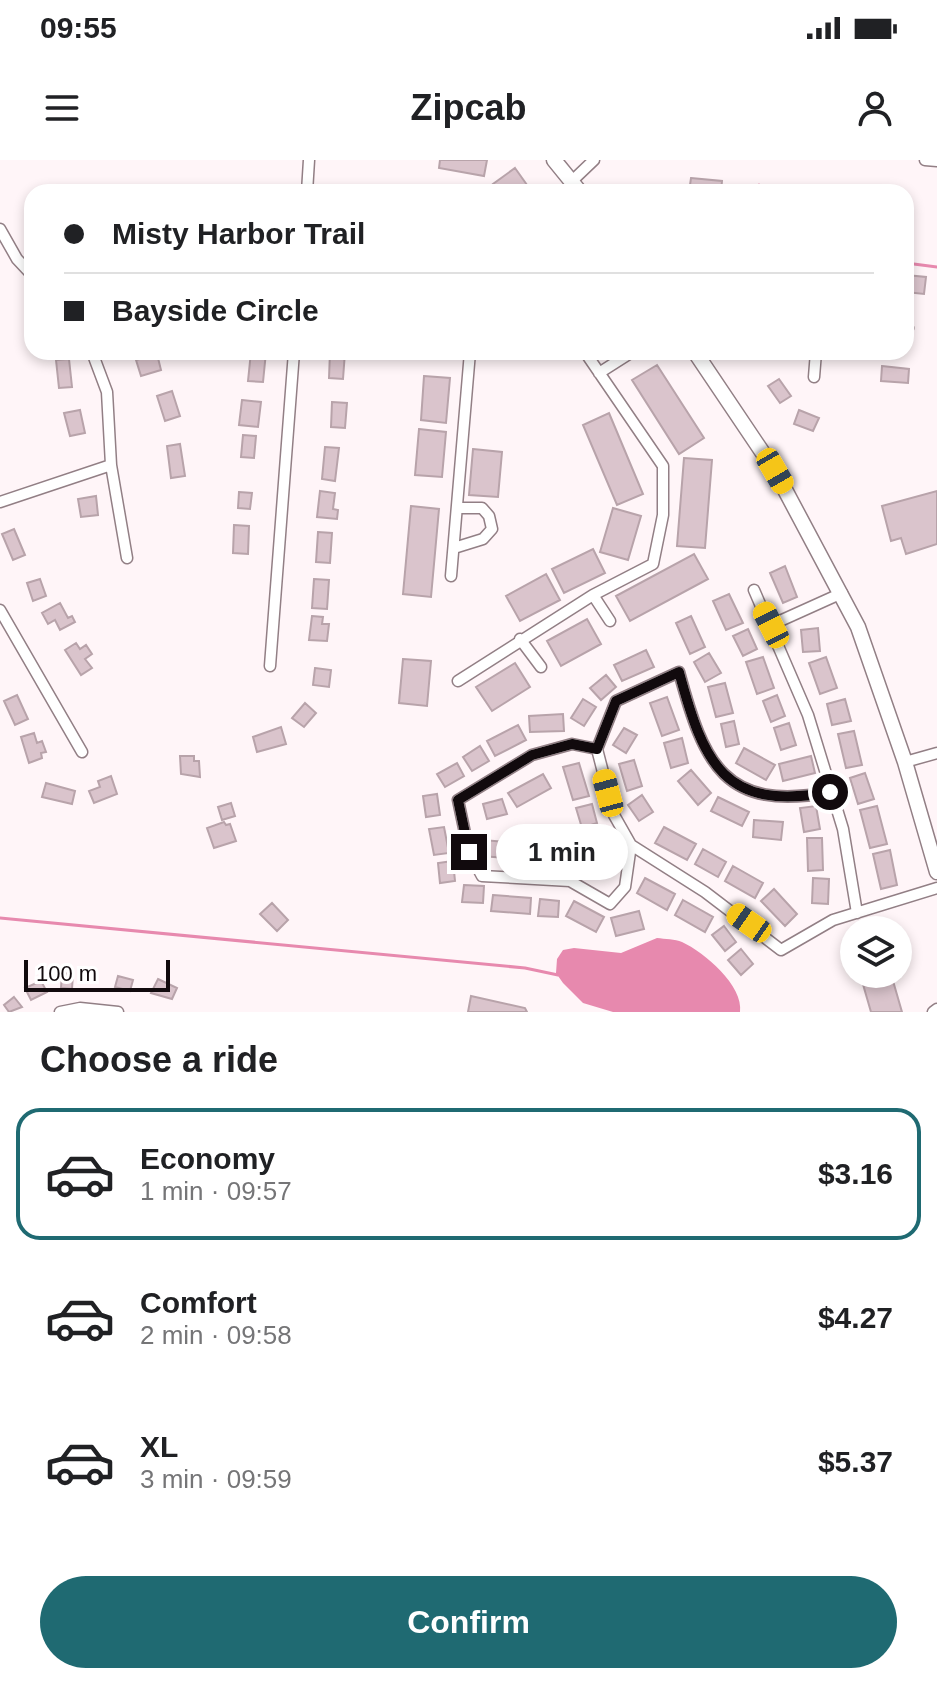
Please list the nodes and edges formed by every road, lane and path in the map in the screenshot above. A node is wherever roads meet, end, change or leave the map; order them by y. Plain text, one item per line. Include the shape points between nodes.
1 (309, 160) edge
2 (554, 160) edge
3 (594, 160) edge
4 (925, 160) edge
5 (937, 161) edge
6 (308, 184) edge
7 (574, 184) edge
8 (578, 184) edge
9 (0, 229) edge
10 (24, 266) edge
11 (95, 360) edge
12 (293, 360) edge
13 (469, 360) edge
14 (590, 360) edge
15 (619, 360) edge
16 (700, 360) edge
17 (815, 360) edge
18 (599, 373) junction
19 (814, 377) dead end
20 (111, 465) junction
21 (0, 502) edge
22 (458, 508) junction
23 (454, 548) junction
24 (127, 558) dead end
25 (451, 576) dead end
26 (754, 590) dead end
27 (842, 593) junction
28 (593, 595) junction
29 (0, 610) edge
30 (610, 621) dead end
31 (771, 625) junction
32 (520, 639) junction
33 (270, 666) dead end
34 (541, 667) dead end
35 (458, 681) dead end
36 (597, 749) junction
37 (82, 752) dead end
38 (937, 753) edge
39 (905, 762) junction
40 (830, 792) junction
41 (631, 845) junction
42 (937, 872) edge
43 (937, 888) edge
44 (857, 913) junction
45 (60, 1012) edge
46 (118, 1012) edge

1 - 6 street
2 - 7 main road
3 - 8 street
4 - 5 street
9 - 10 street
11 - 20 street via 107,392
12 - 33 street
13 - 22 street
14 - 18 street
15 - 18 street
16 - 27 main road via 775,471
17 - 19 street
18 - 28 street via 663,466 663,515 653,564
20 - 21 street
20 - 24 street
22 - 23 street
22 - 23 street via 482,508 492,529 483,539
23 - 25 street
26 - 31 street
27 - 31 street
27 - 39 main road
28 - 30 street
28 - 32 street
29 - 37 street
31 - 40 street via 808,715
32 - 34 street
32 - 35 street
36 - 40 street via 616,701 679,672 692,719 716,767 751,794 796,798
36 - 41 street via 614,815
36 - 41 street via 572,744 532,755 458,800 469,852 482,876 570,881 610,904 625,887
38 - 39 street
39 - 42 main road
40 - 44 street via 843,829
41 - 44 street via 781,950 833,920
43 - 44 street
45 - 46 street

